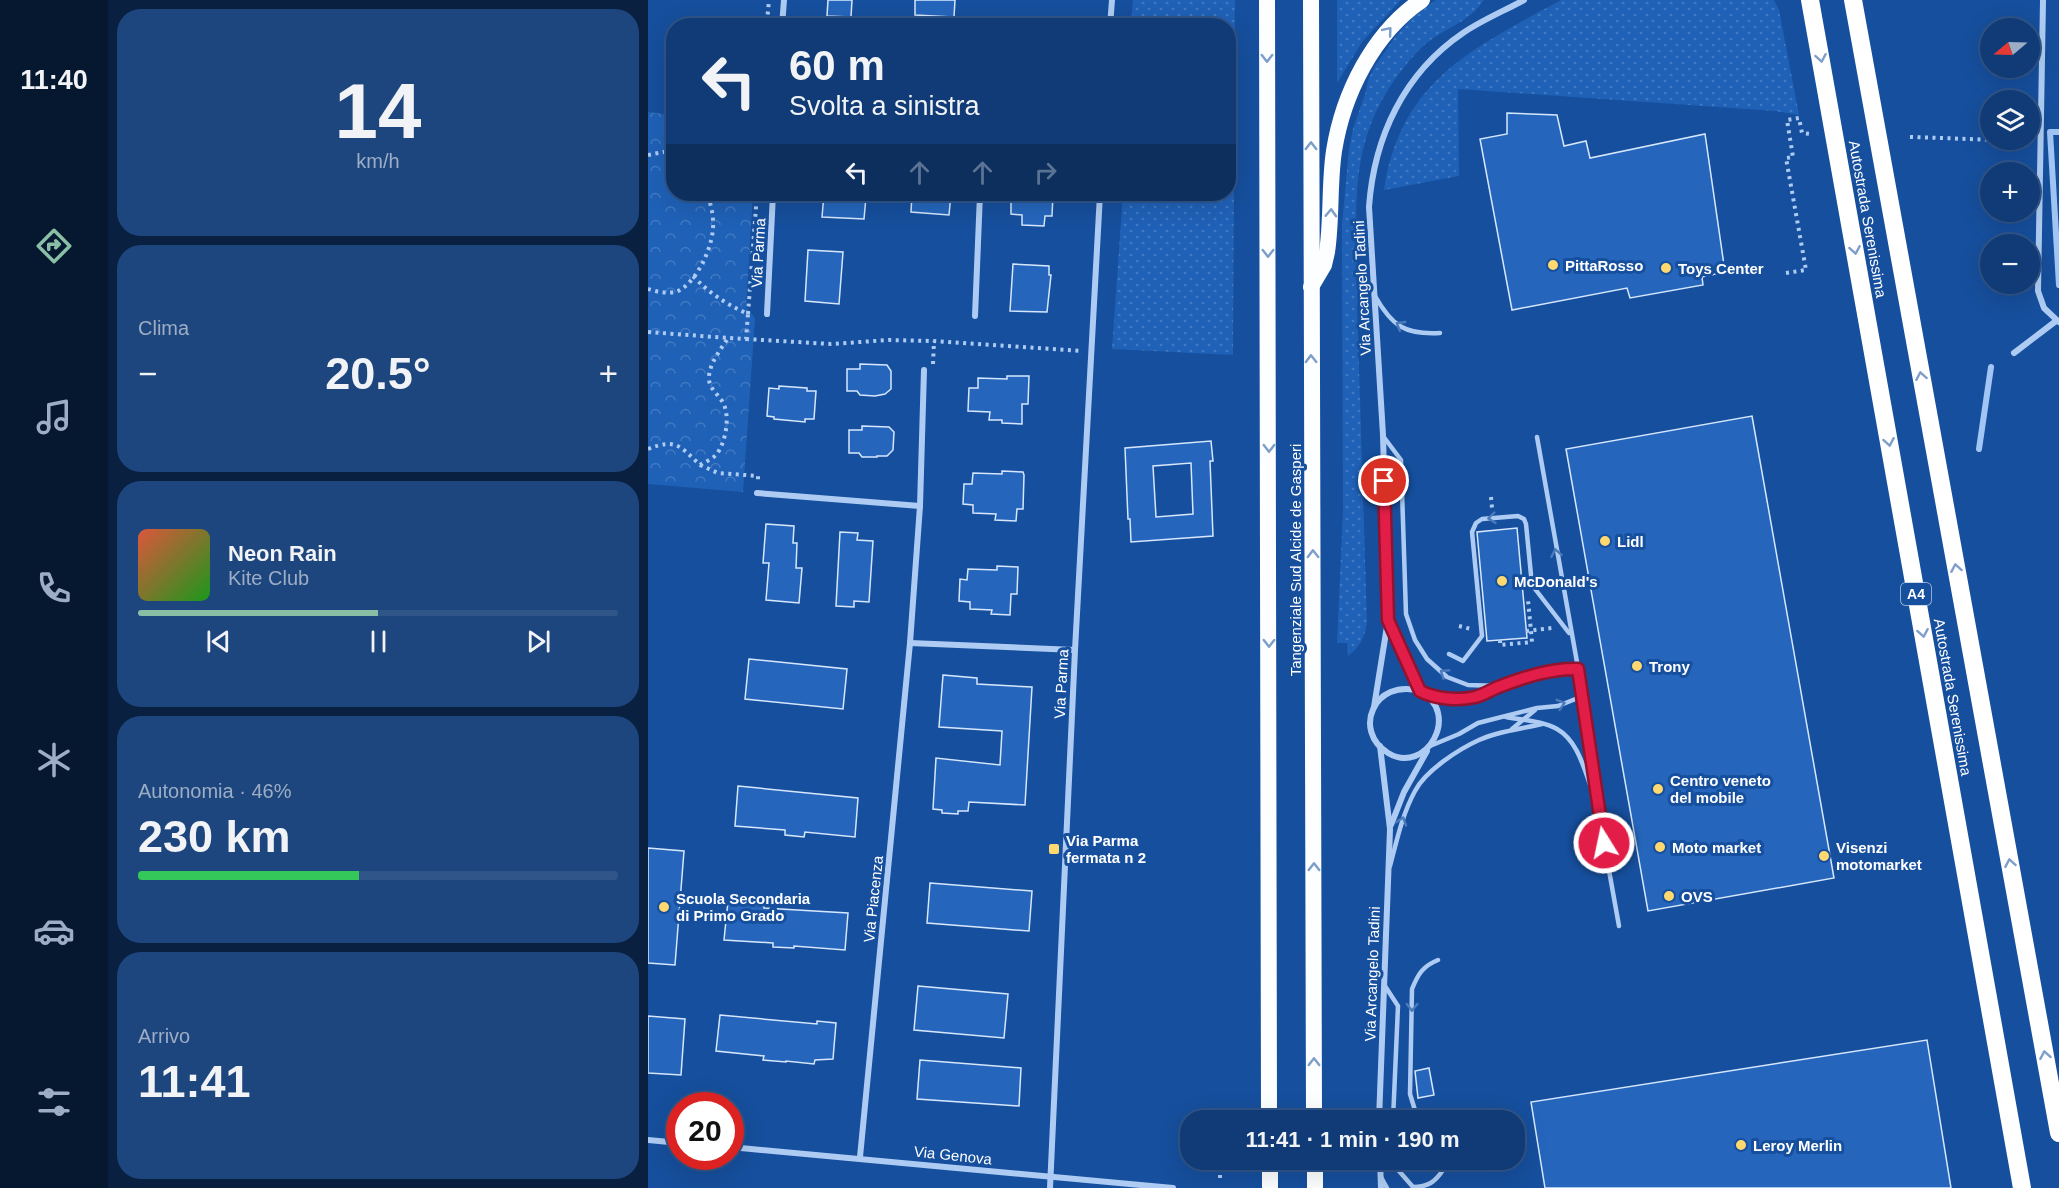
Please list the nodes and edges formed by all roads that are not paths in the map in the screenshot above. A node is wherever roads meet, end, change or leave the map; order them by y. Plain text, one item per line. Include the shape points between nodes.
1 (784, 0) edge
2 (1112, 0) edge
3 (1267, 0) edge
4 (1311, 0) edge
5 (1422, 0) edge
6 (1513, 0) edge
7 (1524, 0) edge
8 (1810, 0) edge
9 (1853, 0) edge
10 (2043, 0) edge
11 (1505, 10) junction
12 (783, 18) edge
13 (1111, 18) edge
14 (773, 201) edge
15 (980, 201) edge
16 (1100, 201) edge
17 (1310, 288) junction
18 (1373, 294) junction
19 (767, 314) dead end
20 (975, 316) dead end
21 (2058, 321) edge
22 (1440, 333) dead end
23 (2014, 353) dead end
24 (924, 370) dead end
25 (1383, 435) junction
26 (1537, 437) dead end
27 (757, 493) road end
28 (920, 506) junction
29 (1388, 620) junction
30 (1571, 635) junction
31 (910, 643) junction
32 (1075, 650) junction
33 (1449, 654) dead end
34 (1578, 669) junction
35 (1500, 686) junction
36 (1420, 691) junction
37 (1428, 695) junction
38 (1583, 696) junction
39 (1374, 707) junction
40 (1538, 708) junction
41 (1504, 716) junction
42 (1523, 720) junction
43 (1542, 724) junction
44 (1509, 732) junction
45 (1380, 746) junction
46 (1429, 747) junction
47 (1596, 798) junction
48 (1390, 829) junction
49 (1388, 877) junction
50 (1619, 926) dead end
51 (1438, 960) dead end
52 (1383, 983) junction
53 (1269, 1110) edge
54 (1314, 1110) edge
55 (1379, 1110) edge
56 (1393, 1110) edge
57 (1415, 1110) edge
58 (2059, 1133) edge
59 (648, 1140) edge
60 (666, 1142) edge
61 (744, 1148) edge
62 (860, 1157) junction
63 (1270, 1170) edge
64 (1315, 1170) edge
65 (1380, 1170) edge
66 (1400, 1170) edge
67 (1443, 1170) edge
68 (1051, 1176) junction
69 (1380, 1176) junction
70 (1050, 1188) edge
71 (1173, 1188) edge
72 (1270, 1188) edge
73 (1315, 1188) edge
74 (1381, 1188) edge
75 (1387, 1188) edge
76 (2022, 1188) edge

1 - 12 street
2 - 13 street
3 -> 53 highway, Tangenziale Sud Alcide de Gasperi
17 -> 4 highway, Tangenziale Sud Alcide de Gasperi
17 -> 5 highway via 1324,266 1327,252 1334,153 1352,88 1386,33
6 - 11 street, Via Arcangelo Tadini
7 - 11 street, Via Arcangelo Tadini
8 -> 76 highway, Autostrada Serenissima / A4
58 -> 9 highway, Autostrada Serenissima
10 - 21 street via 2038,291 2044,308
11 - 18 street, Via Arcangelo Tadini via 1462,34 1436,56 1413,81 1387,124 1370,190
14 - 19 street, Via Parma
15 - 20 street
16 - 32 street, Via Parma
54 -> 17 highway, Tangenziale Sud Alcide de Gasperi
22 -> 18 lane via 1418,334 1396,324
18 - 25 street, Via Arcangelo Tadini
21 - 23 street
24 - 28 street, Via Piacenza
25 - 29 street, Via Arcangelo Tadini
35 -> 25 lane via 1467,685 1447,677 1414,640 1406,614 1401,460
30 -> 26 lane
27 - 28 street
28 - 31 street, Via Piacenza
29 - 36 street, Via Arcangelo Tadini
29 - 39 street, Via Arcangelo Tadini
30 -> 33 lane via 1532,585 1524,519 1482,519 1472,532 1482,636 1463,661
30 - 34 lane
31 - 32 street
31 - 62 street, Via Piacenza
32 - 68 street, Via Parma
34 - 35 lane via 1560,668
34 - 38 lane
35 - 37 lane via 1475,697
36 - 37 street
36 - 39 street via 1394,689
37 - 46 street, Via Arcangelo Tadini via 1438,711 1440,724
40 -> 38 lane via 1558,706
38 - 47 lane
39 - 45 street, Via Arcangelo Tadini via 1370,722
40 - 41 lane
40 - 42 lane
41 - 42 lane
41 - 46 lane via 1478,723
42 - 43 lane
42 - 44 lane
43 - 44 lane
43 - 47 lane via 1557,729 1576,749
49 -> 44 lane via 1402,817 1416,789 1456,754 1480,740
45 - 46 street via 1400,757 1416,755
45 - 48 street, Via Arcangelo Tadini
46 - 48 street, Via Arcangelo Tadini via 1404,792
47 - 50 lane
48 - 49 street, Via Arcangelo Tadini
49 - 52 street, Via Arcangelo Tadini
51 -> 57 lane via 1427,964 1412,989 1410,1094
52 - 55 street, Via Arcangelo Tadini
52 - 56 lane via 1398,1006
59 - 60 street
61 - 62 street, Via Genova
62 - 68 street, Via Genova
63 - 72 highway
64 - 73 highway
65 - 69 street
66 - 67 lane via 1413,1187 1425,1187 1436,1181
68 - 70 street, Via Parma
68 - 71 street, Via Genova
69 - 74 street
69 - 75 lane

